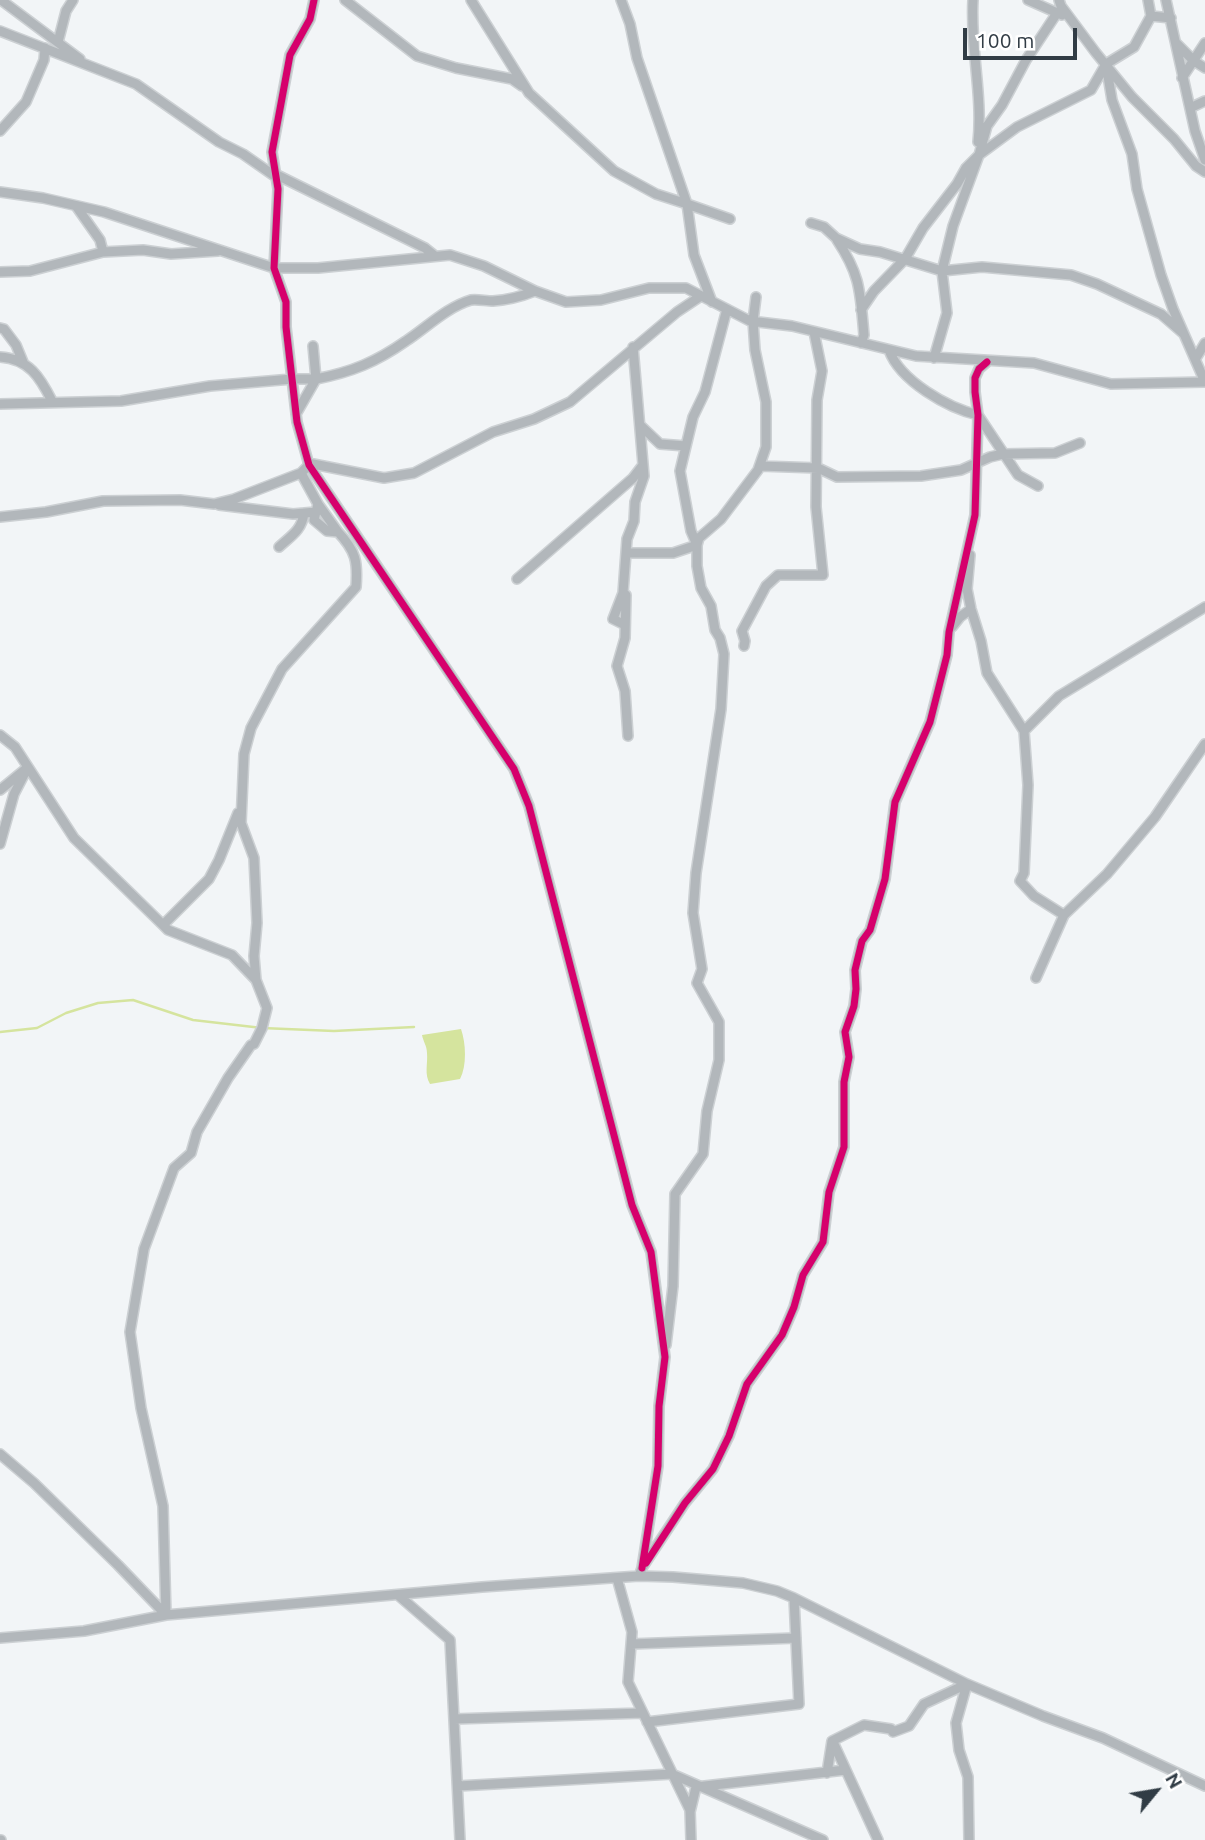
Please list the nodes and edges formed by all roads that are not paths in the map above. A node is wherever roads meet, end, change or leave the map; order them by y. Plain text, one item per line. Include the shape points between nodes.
1 (1, 0) edge
2 (73, 0) edge
3 (314, 0) edge
4 (345, 0) edge
5 (471, 0) edge
6 (621, 0) edge
7 (973, 0) edge
8 (1028, 0) edge
9 (1059, 0) edge
10 (1148, 0) edge
11 (1166, 0) edge
12 (1057, 13) junction
13 (1151, 16) junction
14 (1171, 18) junction
15 (1070, 19) junction
16 (0, 31) edge
17 (58, 42) junction
18 (1176, 43) junction
19 (1205, 43) edge
20 (45, 48) junction
21 (1194, 61) junction
22 (88, 64) junction
23 (1106, 64) junction
24 (1205, 68) edge
25 (1182, 78) junction
26 (524, 88) junction
27 (1205, 101) edge
28 (1190, 108) junction
29 (0, 131) edge
30 (979, 155) junction
31 (1205, 160) edge
32 (1205, 172) edge
33 (276, 176) junction
34 (0, 191) edge
35 (687, 204) junction
36 (76, 206) junction
37 (730, 219) dead end
38 (811, 223) dead end
39 (836, 238) junction
40 (223, 251) junction
41 (103, 253) junction
42 (435, 256) junction
43 (905, 259) junction
44 (274, 268) junction
45 (942, 271) junction
46 (0, 272) edge
47 (535, 291) junction
48 (701, 296) junction
49 (756, 297) dead end
50 (712, 302) junction
51 (727, 309) junction
52 (861, 310) junction
53 (753, 321) junction
54 (0, 328) edge
55 (814, 332) junction
56 (1184, 334) junction
57 (861, 343) junction
58 (1205, 343) edge
59 (313, 346) dead end
60 (633, 347) junction
61 (889, 350) junction
62 (0, 357) edge
63 (934, 358) junction
64 (1196, 358) junction
65 (23, 362) junction
66 (987, 362) junction
67 (292, 379) junction
68 (316, 379) junction
69 (1205, 382) edge
70 (52, 401) junction
71 (0, 404) edge
72 (296, 414) junction
73 (978, 415) junction
74 (641, 426) junction
75 (1080, 443) dead end
76 (686, 446) junction
77 (1003, 454) junction
78 (978, 463) junction
79 (309, 464) junction
80 (643, 466) junction
81 (760, 466) junction
82 (818, 468) junction
83 (301, 473) junction
84 (1038, 486) dead end
85 (214, 504) junction
86 (317, 508) junction
87 (338, 508) junction
88 (299, 514) junction
89 (0, 517) edge
90 (971, 542) junction
91 (697, 545) junction
92 (279, 547) dead end
93 (626, 553) junction
94 (517, 579) dead end
95 (1205, 607) edge
96 (971, 609) junction
97 (949, 632) junction
98 (744, 646) dead end
99 (1024, 731) junction
100 (0, 735) edge
101 (628, 736) dead end
102 (1205, 744) edge
103 (28, 767) junction
104 (0, 790) edge
105 (240, 804) junction
106 (0, 844) edge
107 (1064, 915) junction
108 (163, 925) junction
109 (1036, 978) dead end
110 (256, 980) junction
111 (665, 1357) junction
112 (0, 1454) edge
113 (641, 1572) junction
114 (617, 1578) junction
115 (398, 1595) junction
116 (794, 1598) junction
117 (166, 1615) junction
118 (0, 1638) edge
119 (796, 1638) junction
120 (631, 1644) junction
121 (967, 1684) junction
122 (645, 1718) junction
123 (454, 1719) junction
124 (832, 1741) junction
125 (845, 1770) junction
126 (827, 1773) junction
127 (672, 1774) junction
128 (458, 1786) junction
129 (1205, 1786) edge
130 (696, 1787) junction
131 (690, 1813) junction
132 (460, 1840) edge
133 (691, 1840) edge
134 (823, 1840) edge
135 (878, 1840) edge
136 (969, 1840) edge

1 - 17 street
2 - 17 street
3 - 33 street via 310,19 290,55 272,152
4 - 26 street via 417,56 512,79
5 - 26 street
6 - 35 street
7 - 30 street
8 - 12 street
9 - 15 street
10 - 13 street
11 - 14 street
12 - 15 street
12 - 30 street via 987,126
13 - 14 street
13 - 23 street via 1134,47
14 - 18 street
15 - 23 street
16 - 20 street
17 - 22 street
18 - 21 street
18 - 25 street
19 - 21 street
20 - 22 street
20 - 29 street via 26,102
21 - 24 street
21 - 25 street
22 - 33 street via 136,84
23 - 30 street via 1091,90 1017,127
23 - 32 street
23 - 56 street via 1112,100 1132,154 1145,222
25 - 28 street
26 - 35 street via 614,171 656,194
27 - 28 street
28 - 31 street
30 - 43 street
30 - 45 street
33 - 42 street
33 - 44 street
34 - 36 street
35 - 37 street
35 - 50 street via 694,255
36 - 40 street
36 - 41 street via 100,240
38 - 39 street
39 - 43 street via 860,249
39 - 52 street via 852,262
40 - 41 street
40 - 44 street
41 - 46 street via 30,271
42 - 44 street
42 - 47 street via 450,255 484,266
43 - 45 street
43 - 52 street
44 - 67 street via 286,302
45 - 56 street via 982,267 1071,275 1161,314
45 - 63 street via 947,313
47 - 48 street via 566,302 601,300 649,288 686,288
47 - 68 street via 516,299 472,300 363,366
48 - 50 street
48 - 60 street
49 - 53 street
50 - 51 street
51 - 53 street
51 - 76 street
52 - 57 street
53 - 55 street
53 - 81 street via 766,402 766,447
54 - 65 street via 16,345
55 - 57 street
55 - 82 street via 822,371 817,400
56 - 64 street
57 - 61 street
58 - 64 street
59 - 68 street
60 - 74 street
60 - 79 street via 570,402 493,432 414,473 384,478
61 - 63 street
61 - 73 street via 921,388 957,410
62 - 65 street
63 - 66 street
64 - 69 street
65 - 70 street via 37,374
66 - 69 street via 1034,363 1111,384
66 - 73 street via 975,378
67 - 68 street
67 - 70 street via 210,386 121,401
67 - 72 street
68 - 72 street
70 - 71 street
72 - 79 street
73 - 77 street
73 - 78 street
74 - 76 street via 660,444
74 - 80 street
75 - 77 street via 1055,453
76 - 91 street via 680,471
77 - 78 street
77 - 84 street via 1018,475
78 - 82 street via 920,476 837,477
78 - 90 street
79 - 83 street
79 - 87 street
80 - 93 street via 645,476
80 - 94 street
81 - 82 street
81 - 91 street
82 - 98 street via 816,507 823,575 778,575 766,586 742,631
83 - 85 street
83 - 86 street
85 - 88 street
85 - 89 street via 103,501
86 - 87 street
86 - 88 street
86 - 105 street via 353,548 356,587 282,669 251,728
87 - 111 street via 514,769 528,806 632,1205 651,1252
88 - 92 street via 298,532
90 - 96 street via 967,589
90 - 97 street
91 - 93 street via 673,553
91 - 111 street via 701,588 711,606 724,654 721,709 693,913 702,969 697,983 719,1022 719,1060 703,1154 675,1194 673,1286
93 - 101 street via 626,579 613,619 625,625 617,666 625,691
95 - 99 street via 1059,696
96 - 97 street
96 - 99 street via 986,673
97 - 113 street via 930,722 895,802 885,879 855,970 854,1006 845,1032 849,1057 844,1082 844,1147 829,1192 823,1242 803,1275 782,1335 747,1384 713,1469
99 - 107 street via 1028,785 1020,881
100 - 103 street
102 - 107 street via 1155,817 1107,874
103 - 104 street
103 - 106 street via 14,794
103 - 108 street via 74,838
105 - 108 street via 209,879
105 - 110 street via 241,823 254,858
107 - 109 street
108 - 110 street via 232,955
110 - 117 street via 267,1008 262,1028 197,1132 191,1153 174,1168 144,1249 130,1332 163,1506
111 - 113 street via 658,1465
112 - 117 street
113 - 114 street
113 - 116 street via 743,1583
114 - 115 street
114 - 120 street
115 - 117 street
115 - 123 street via 450,1640
116 - 119 street
116 - 121 street
117 - 118 street via 84,1631
119 - 120 street
119 - 122 street via 799,1704
120 - 122 street via 628,1682
121 - 124 street via 924,1704 909,1726 893,1732 864,1725
121 - 129 street via 1103,1738
121 - 136 street via 956,1723 968,1777
122 - 123 street
122 - 127 street
123 - 128 street
124 - 125 street
124 - 126 street
125 - 126 street
125 - 135 street
126 - 130 street
127 - 128 street
127 - 130 street
127 - 131 street
128 - 132 street
130 - 131 street
130 - 134 street
131 - 133 street

